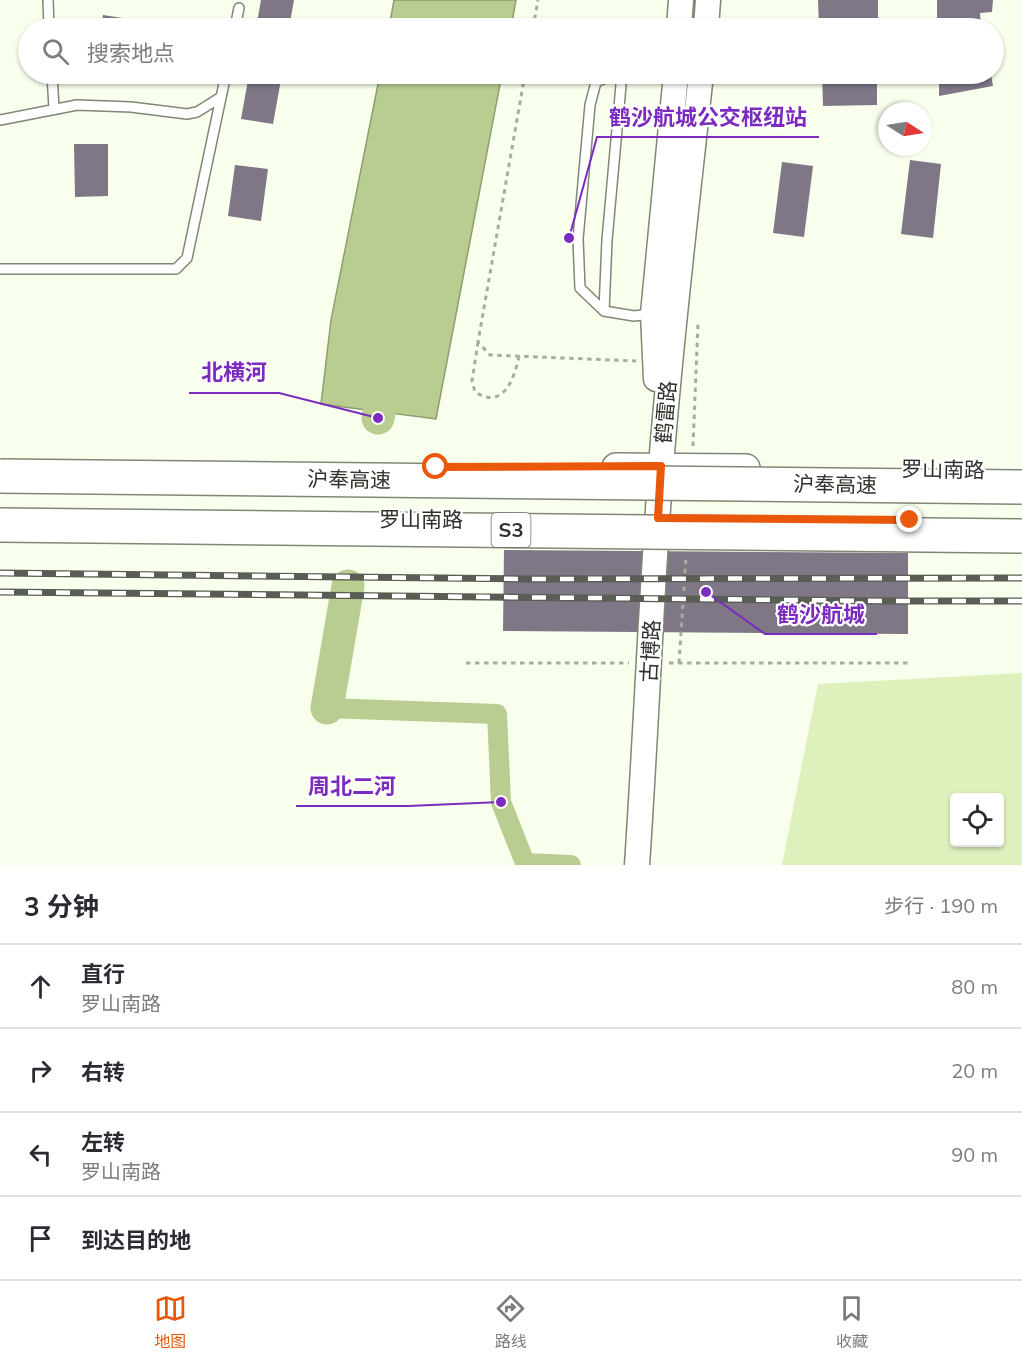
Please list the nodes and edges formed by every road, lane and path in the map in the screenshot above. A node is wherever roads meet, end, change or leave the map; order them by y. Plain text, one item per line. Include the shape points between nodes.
1 (48, 0) edge
2 (540, 0) edge
3 (681, 0) edge
4 (708, 0) edge
5 (239, 8) dead end
6 (49, 18) edge
7 (237, 18) edge
8 (535, 18) edge
9 (680, 18) edge
10 (707, 18) edge
11 (53, 84) edge
12 (223, 84) edge
13 (523, 84) edge
14 (595, 84) edge
15 (621, 84) edge
16 (675, 84) edge
17 (699, 84) edge
18 (220, 97) junction
19 (54, 108) junction
20 (0, 120) edge
21 (0, 269) edge
22 (604, 311) junction
23 (664, 313) junction
24 (478, 342) junction
25 (519, 356) junction
26 (656, 361) junction
27 (0, 463) edge
28 (661, 466) junction
29 (1022, 471) edge
30 (0, 476) edge
31 (1022, 488) edge
32 (658, 518) junction
33 (910, 520) junction
34 (1022, 522) edge
35 (0, 525) edge
36 (1022, 536) edge
37 (1022, 546) edge
38 (466, 663) dead end
39 (650, 663) junction
40 (908, 663) dead end
41 (637, 865) edge

1 - 6 lane
2 - 8 path
3 - 9 street
4 - 10 street
5 - 7 lane
11 - 19 lane
12 - 18 lane
13 - 24 path
14 - 22 lane via 590,105 578,239 580,288
15 - 22 lane
16 - 23 street, 鹤雷路
17 - 23 street, 鹤雷路
18 - 19 lane via 187,114 131,107
18 - 21 lane via 187,258 176,269
19 - 20 lane
22 - 23 lane via 634,316
23 - 26 street, 鹤雷路
23 - 28 street, 鹤雷路
24 - 25 path via 490,355
24 - 25 path via 472,381 475,392 484,398 504,394
25 - 26 path
26 - 28 street, 鹤雷路
27 - 28 main road, 罗山南路
28 - 29 main road, 罗山南路
28 - 32 street, 古博路
30 - 31 highway, 沪奉高速 / S3, bridge
32 - 33 main road, 罗山南路
32 - 35 main road, 罗山南路
32 - 39 street, 古博路
33 - 34 main road, 罗山南路
33 - 37 main road via 983,546
35 - 36 highway, S3, bridge
38 - 39 path
39 - 40 path
39 - 41 street, 古博路

